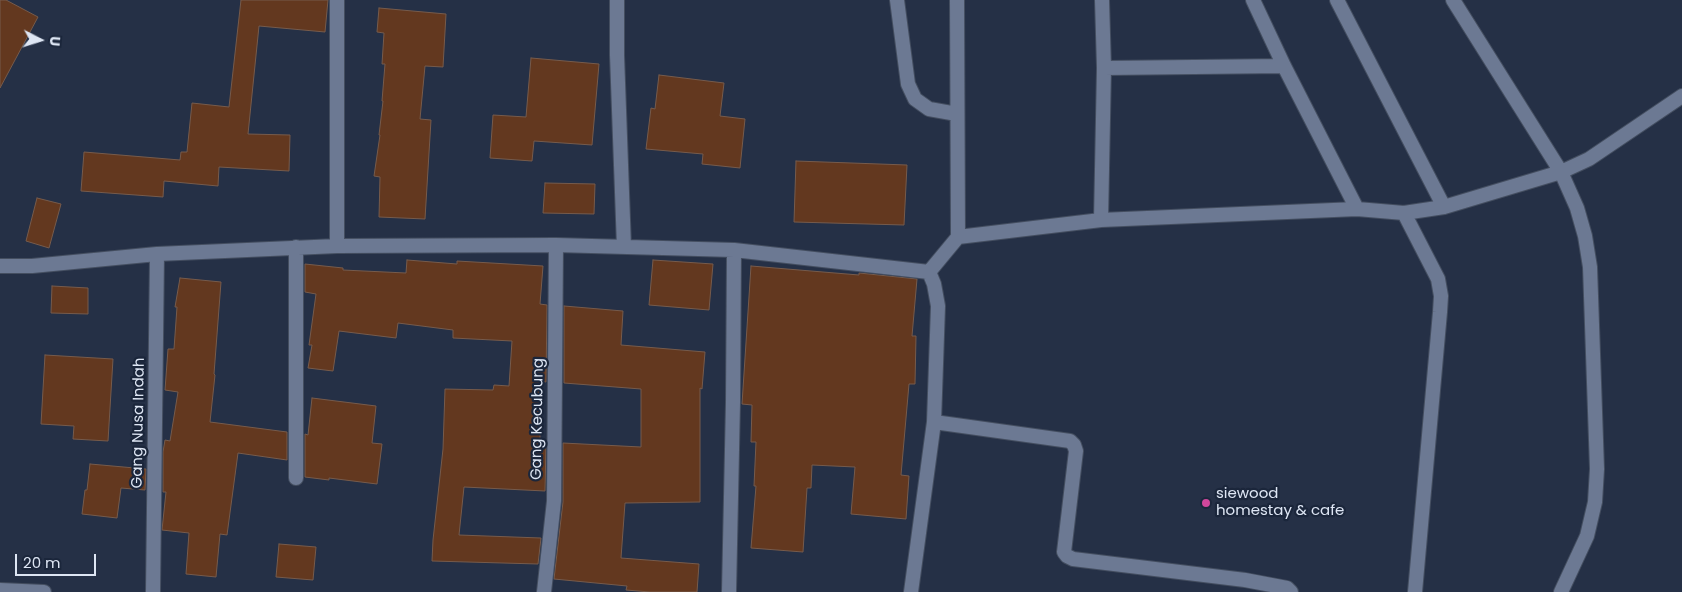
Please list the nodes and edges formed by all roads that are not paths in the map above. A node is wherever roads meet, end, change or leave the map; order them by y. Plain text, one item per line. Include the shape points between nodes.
1 (337, 0) edge
2 (617, 0) edge
3 (897, 0) edge
4 (957, 0) edge
5 (1102, 0) edge
6 (1253, 0) edge
7 (1337, 0) edge
8 (1453, 0) edge
9 (1284, 66) junction
10 (1104, 68) junction
11 (1682, 96) edge
12 (957, 114) junction
13 (1561, 172) junction
14 (1444, 207) junction
15 (1357, 209) junction
16 (1404, 212) junction
17 (1101, 220) junction
18 (958, 237) junction
19 (556, 245) junction
20 (337, 246) junction
21 (296, 247) junction
22 (624, 247) junction
23 (734, 250) junction
24 (157, 254) junction
25 (0, 266) edge
26 (929, 272) junction
27 (934, 422) junction
28 (296, 478) dead end
29 (1244, 586) edge
30 (0, 590) edge
31 (19, 591) edge
32 (44, 592) edge
33 (153, 592) edge
34 (544, 592) edge
35 (729, 592) edge
36 (911, 592) edge
37 (1291, 592) edge
38 (1415, 592) edge
39 (1561, 592) edge

1 - 20 street
2 - 22 street
3 - 12 street via 908,84 915,99 929,109
4 - 12 street
5 - 10 street
6 - 9 street
7 - 14 street
8 - 13 street
9 - 10 street
9 - 15 street
10 - 17 street
11 - 13 street via 1589,159
12 - 18 street
13 - 14 street
13 - 39 street via 1577,208 1590,267 1597,469 1595,502 1587,536
14 - 16 street
15 - 16 street
15 - 17 street
16 - 38 street via 1438,279 1440,296
17 - 18 street
18 - 26 street
19 - 20 street
19 - 22 street
19 - 34 street, Gang Kecubung via 554,501
20 - 21 street
21 - 24 street
21 - 28 street
22 - 23 street
23 - 26 street
23 - 35 street
24 - 25 street
24 - 33 street, Gang Nusa Indah
26 - 27 street via 938,306
27 - 29 street via 1070,441 1074,445 1076,451 1064,552 1067,556
27 - 36 street
29 - 37 street via 1287,588
30 - 31 street
31 - 32 street

